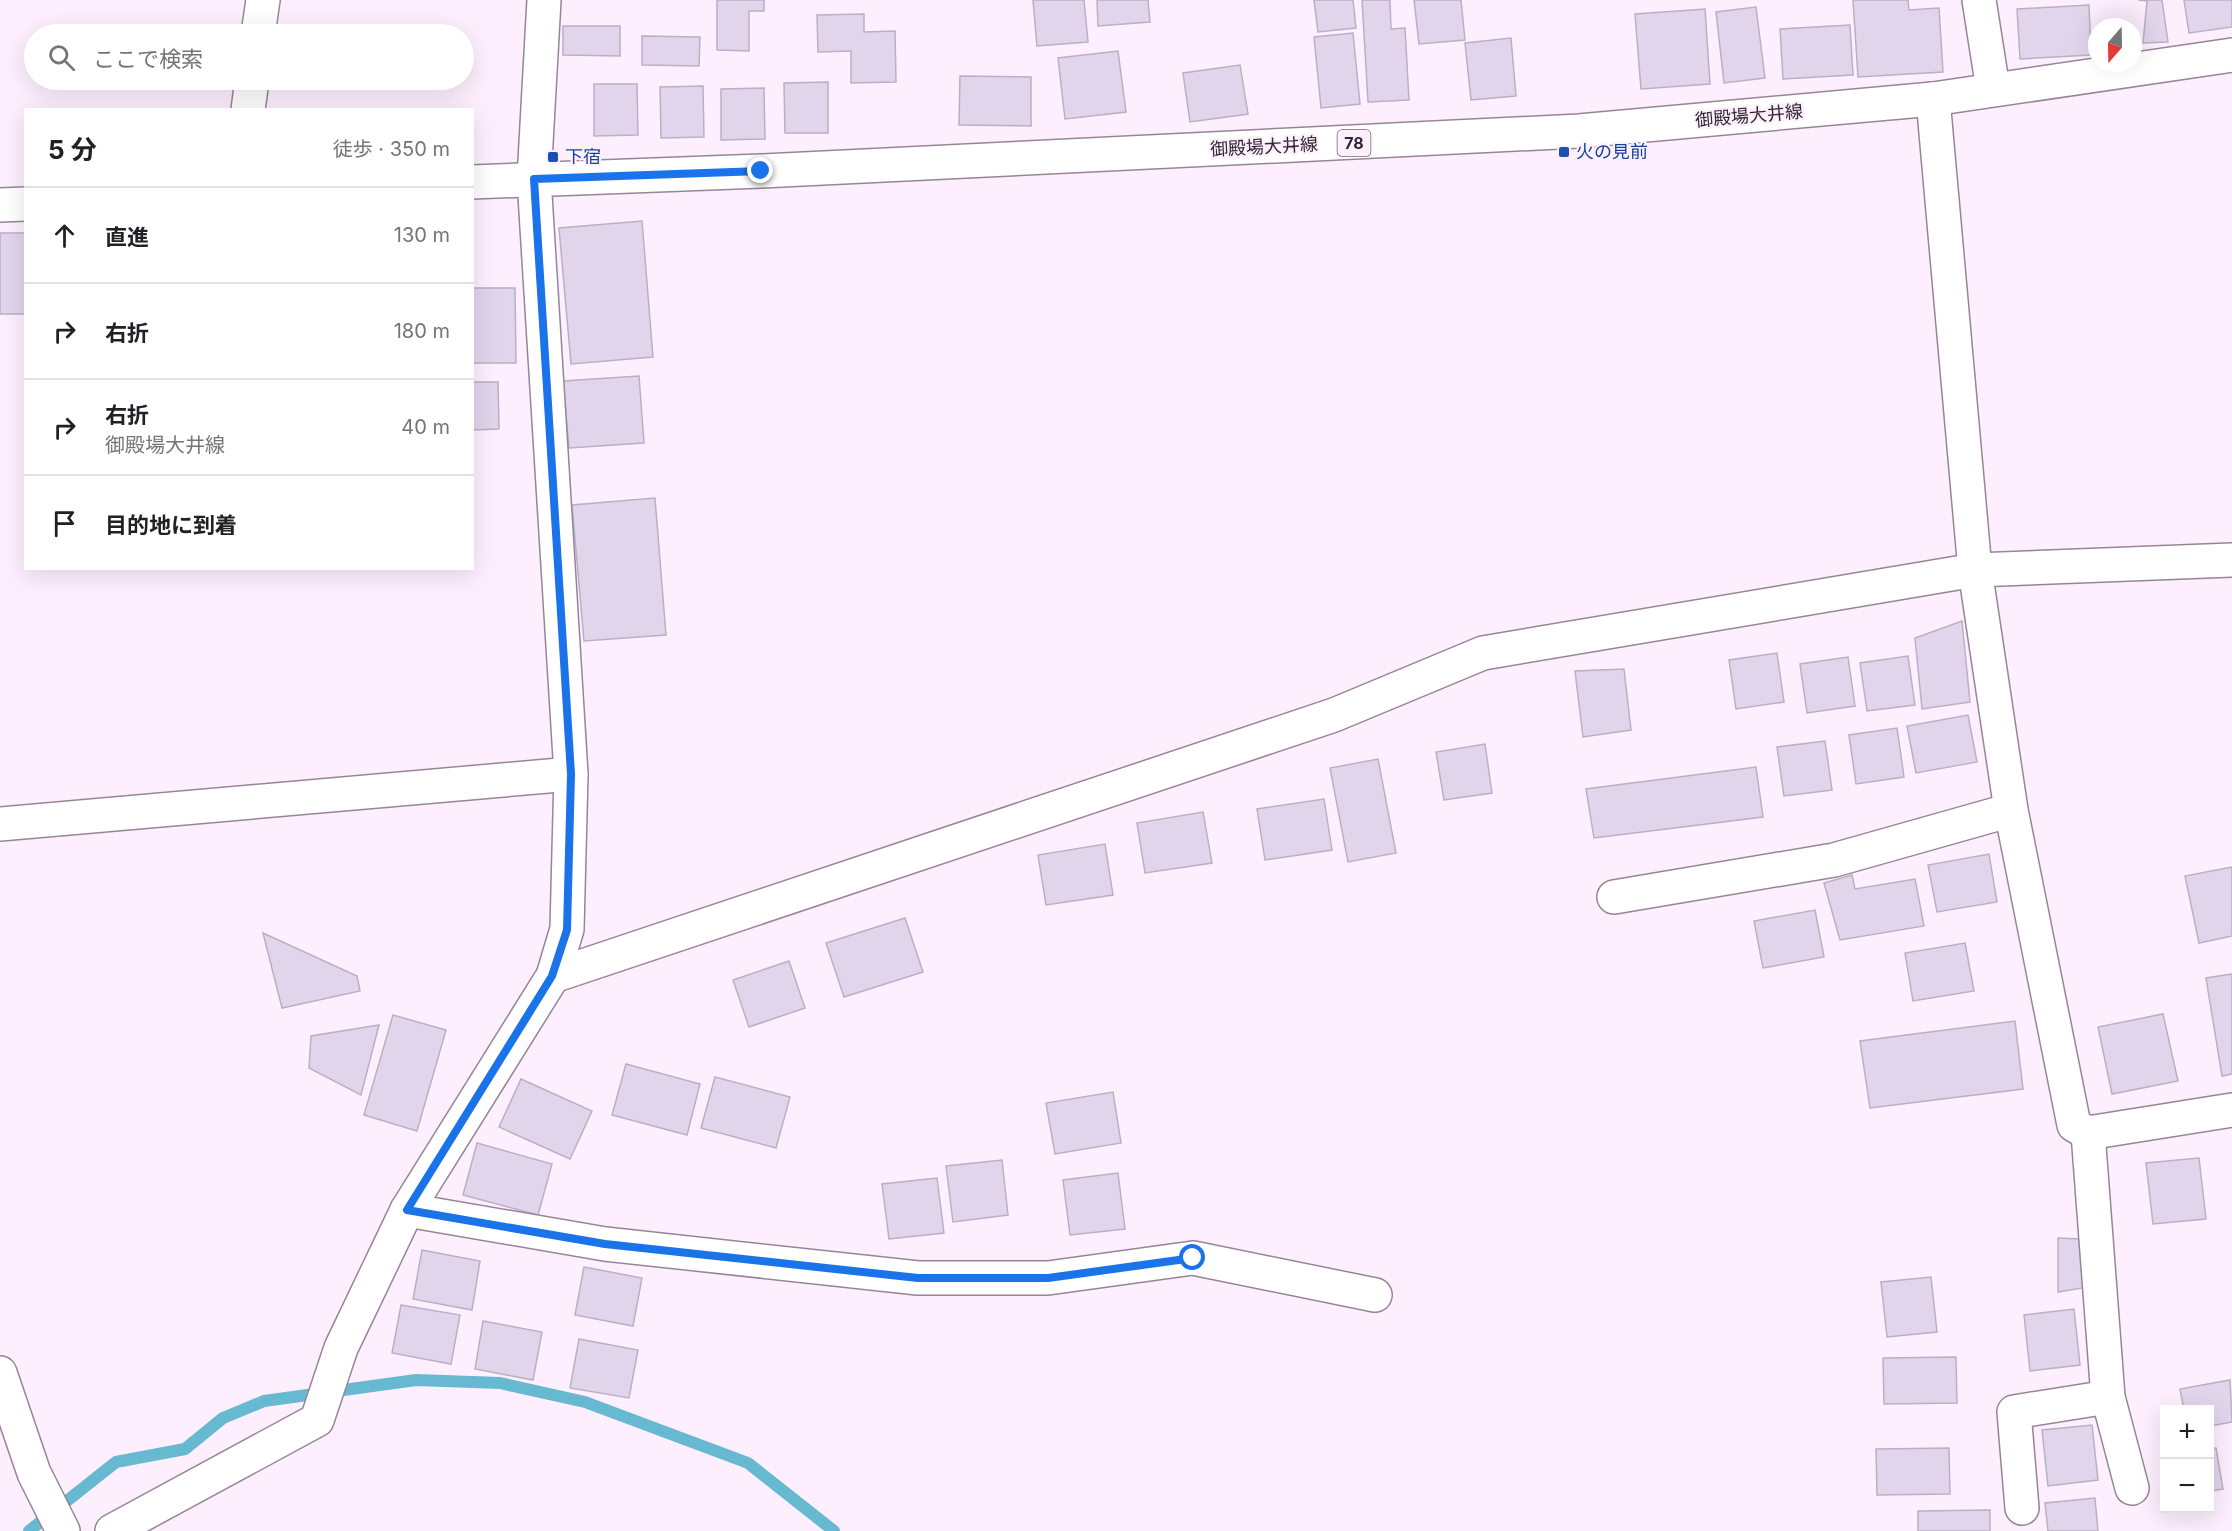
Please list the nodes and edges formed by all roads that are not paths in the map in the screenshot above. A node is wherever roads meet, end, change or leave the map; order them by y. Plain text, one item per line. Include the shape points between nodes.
1 (263, 0) edge
2 (544, 0) edge
3 (1979, 0) edge
4 (259, 24) edge
5 (2232, 55) edge
6 (1993, 89) junction
7 (251, 90) edge
8 (1933, 99) junction
9 (248, 108) edge
10 (534, 179) junction
11 (474, 182) edge
12 (24, 204) edge
13 (0, 205) edge
14 (2232, 560) edge
15 (1975, 570) junction
16 (571, 774) junction
17 (2011, 810) junction
18 (0, 824) edge
19 (1614, 897) dead end
20 (552, 976) junction
21 (2232, 1110) edge
22 (2088, 1134) junction
23 (407, 1210) junction
24 (1375, 1295) dead end
25 (0, 1373) edge
26 (2108, 1397) junction
27 (2132, 1488) dead end
28 (2022, 1508) dead end
29 (63, 1531) edge
30 (112, 1531) edge

1 - 4 street
2 - 10 street
3 - 6 street
5 - 6 street, 御殿場大井線 / 78
6 - 8 street, 御殿場大井線 / 78
7 - 9 street
8 - 10 street, 御殿場大井線 / 78 via 1579,131
8 - 15 street
10 - 11 street, 御殿場大井線 / 78
10 - 16 street
12 - 13 street
14 - 15 street
15 - 17 street
15 - 20 street via 1483,653 1334,715
16 - 18 street
16 - 20 street via 567,930
17 - 19 street via 1834,860
17 - 22 street via 2074,1125
20 - 23 street
21 - 22 street
22 - 26 street
23 - 24 street via 605,1244 918,1278 1048,1278 1193,1258
23 - 30 street via 341,1348 317,1420
25 - 29 street via 34,1473
26 - 27 street
26 - 28 street via 2014,1412

